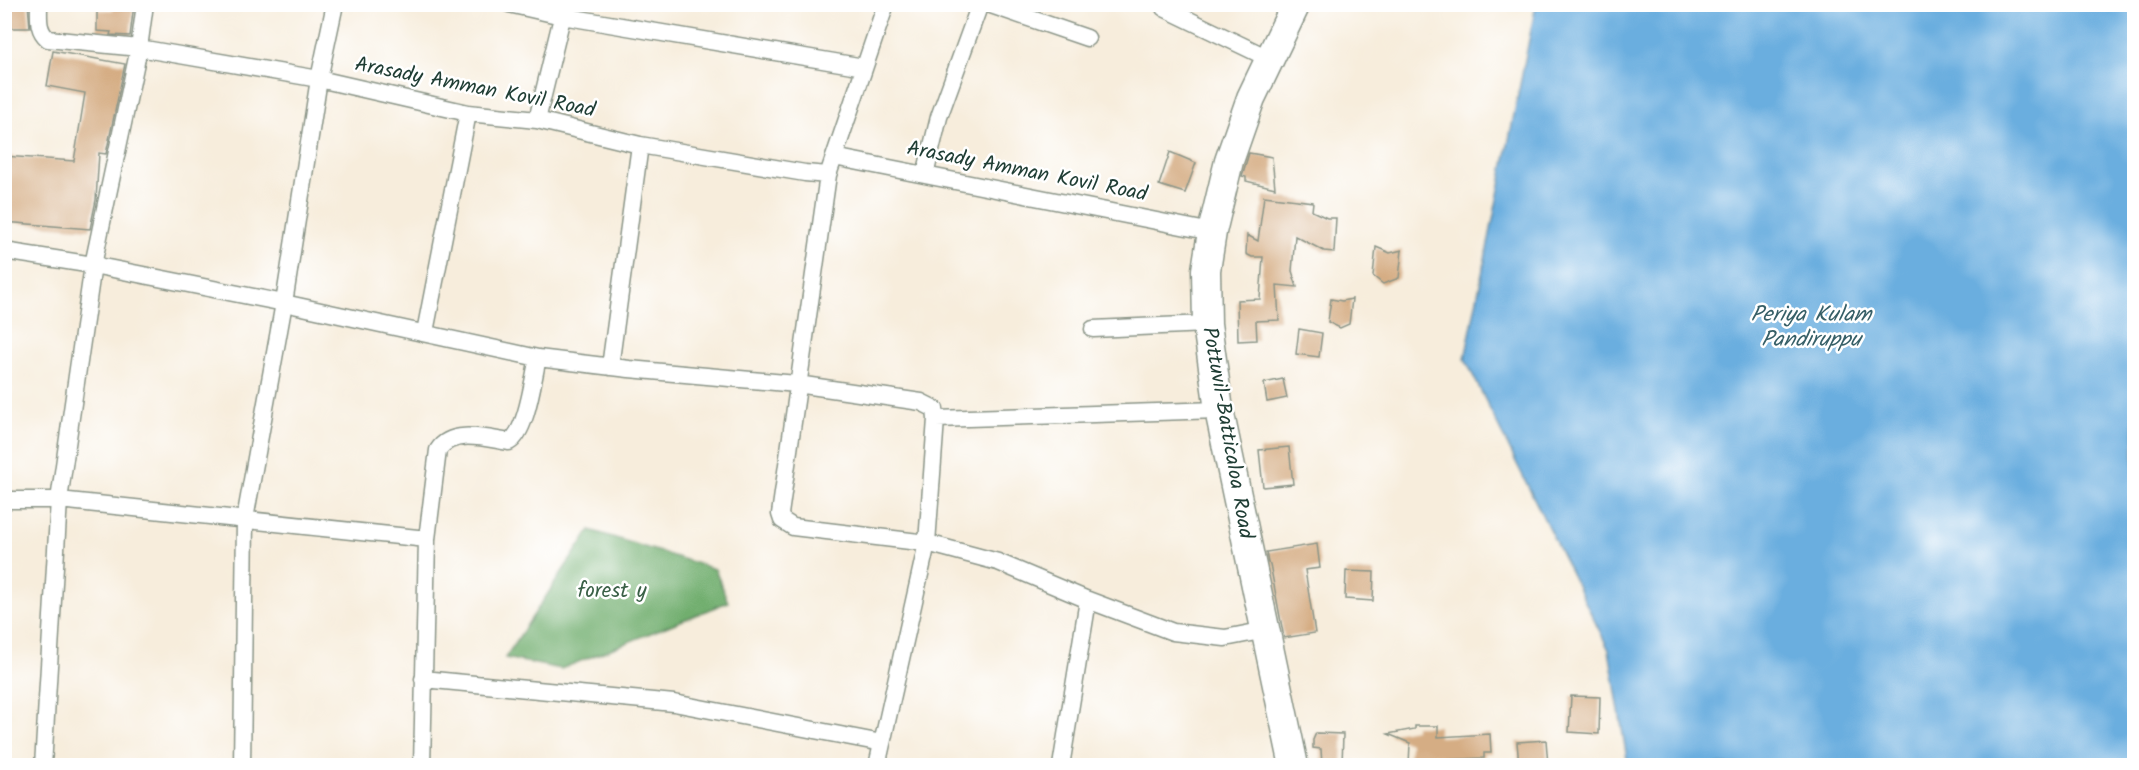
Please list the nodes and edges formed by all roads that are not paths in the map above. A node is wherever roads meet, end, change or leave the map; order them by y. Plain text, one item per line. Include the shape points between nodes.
1 (39, 4) edge
2 (145, 4) edge
3 (335, 4) edge
4 (508, 4) edge
5 (886, 4) edge
6 (980, 4) edge
7 (988, 4) edge
8 (1296, 4) edge
9 (1164, 9) dead end
10 (563, 10) edge
11 (1087, 38) dead end
12 (139, 48) junction
13 (1270, 58) junction
14 (864, 67) junction
15 (319, 79) junction
16 (468, 113) junction
17 (537, 120) junction
18 (640, 145) junction
19 (834, 158) junction
20 (828, 175) junction
21 (925, 175) junction
22 (1212, 232) junction
23 (4, 251) edge
24 (93, 266) junction
25 (284, 303) junction
26 (1207, 324) junction
27 (1093, 329) dead end
28 (425, 332) junction
29 (538, 358) junction
30 (610, 367) junction
31 (797, 384) junction
32 (1219, 410) junction
33 (936, 419) junction
34 (4, 500) edge
35 (59, 500) junction
36 (245, 519) junction
37 (426, 539) junction
38 (927, 543) junction
39 (1088, 600) junction
40 (1266, 630) junction
41 (423, 679) junction
42 (882, 743) junction
43 (43, 765) edge
44 (242, 765) edge
45 (422, 765) edge
46 (878, 765) edge
47 (1061, 765) edge
48 (1294, 765) edge

1 - 12 street, Arasady Amman Kovil Road via 39,28 48,39
2 - 12 street
3 - 15 street
4 - 10 street
5 - 14 street
6 - 21 street via 939,117
7 - 11 street
8 - 13 highway, Pottuvil-Batticaloa Road
9 - 13 street
10 - 14 street
10 - 17 street
12 - 15 street, Arasady Amman Kovil Road
12 - 24 street
13 - 22 highway, Pottuvil-Batticaloa Road via 1229,161
14 - 19 street
15 - 16 street, Arasady Amman Kovil Road
15 - 25 street
16 - 17 street, Arasady Amman Kovil Road
16 - 28 street
17 - 18 street, Arasady Amman Kovil Road
18 - 20 street, Arasady Amman Kovil Road
18 - 30 street
19 - 20 street
19 - 21 street, Arasady Amman Kovil Road
20 - 31 street
21 - 22 street, Arasady Amman Kovil Road
22 - 26 highway, Pottuvil-Batticaloa Road via 1206,270
23 - 24 street
24 - 25 street
24 - 35 street
25 - 28 street
25 - 36 street
26 - 27 street
26 - 32 highway, Pottuvil-Batticaloa Road
28 - 29 street
29 - 30 street
29 - 37 street via 522,424 513,440 466,436 445,443 438,450
30 - 31 street
31 - 33 street via 921,402 935,409
31 - 38 street via 782,520 794,527
32 - 33 street
32 - 40 highway, Pottuvil-Batticaloa Road
33 - 38 street
34 - 35 street
35 - 36 street
35 - 43 street
36 - 37 street
36 - 44 street
37 - 41 street
38 - 39 street via 998,562
38 - 42 street
39 - 40 street via 1173,632 1225,638
39 - 47 street
40 - 48 highway, Pottuvil-Batticaloa Road
41 - 42 street via 674,703
41 - 45 street
42 - 46 street

